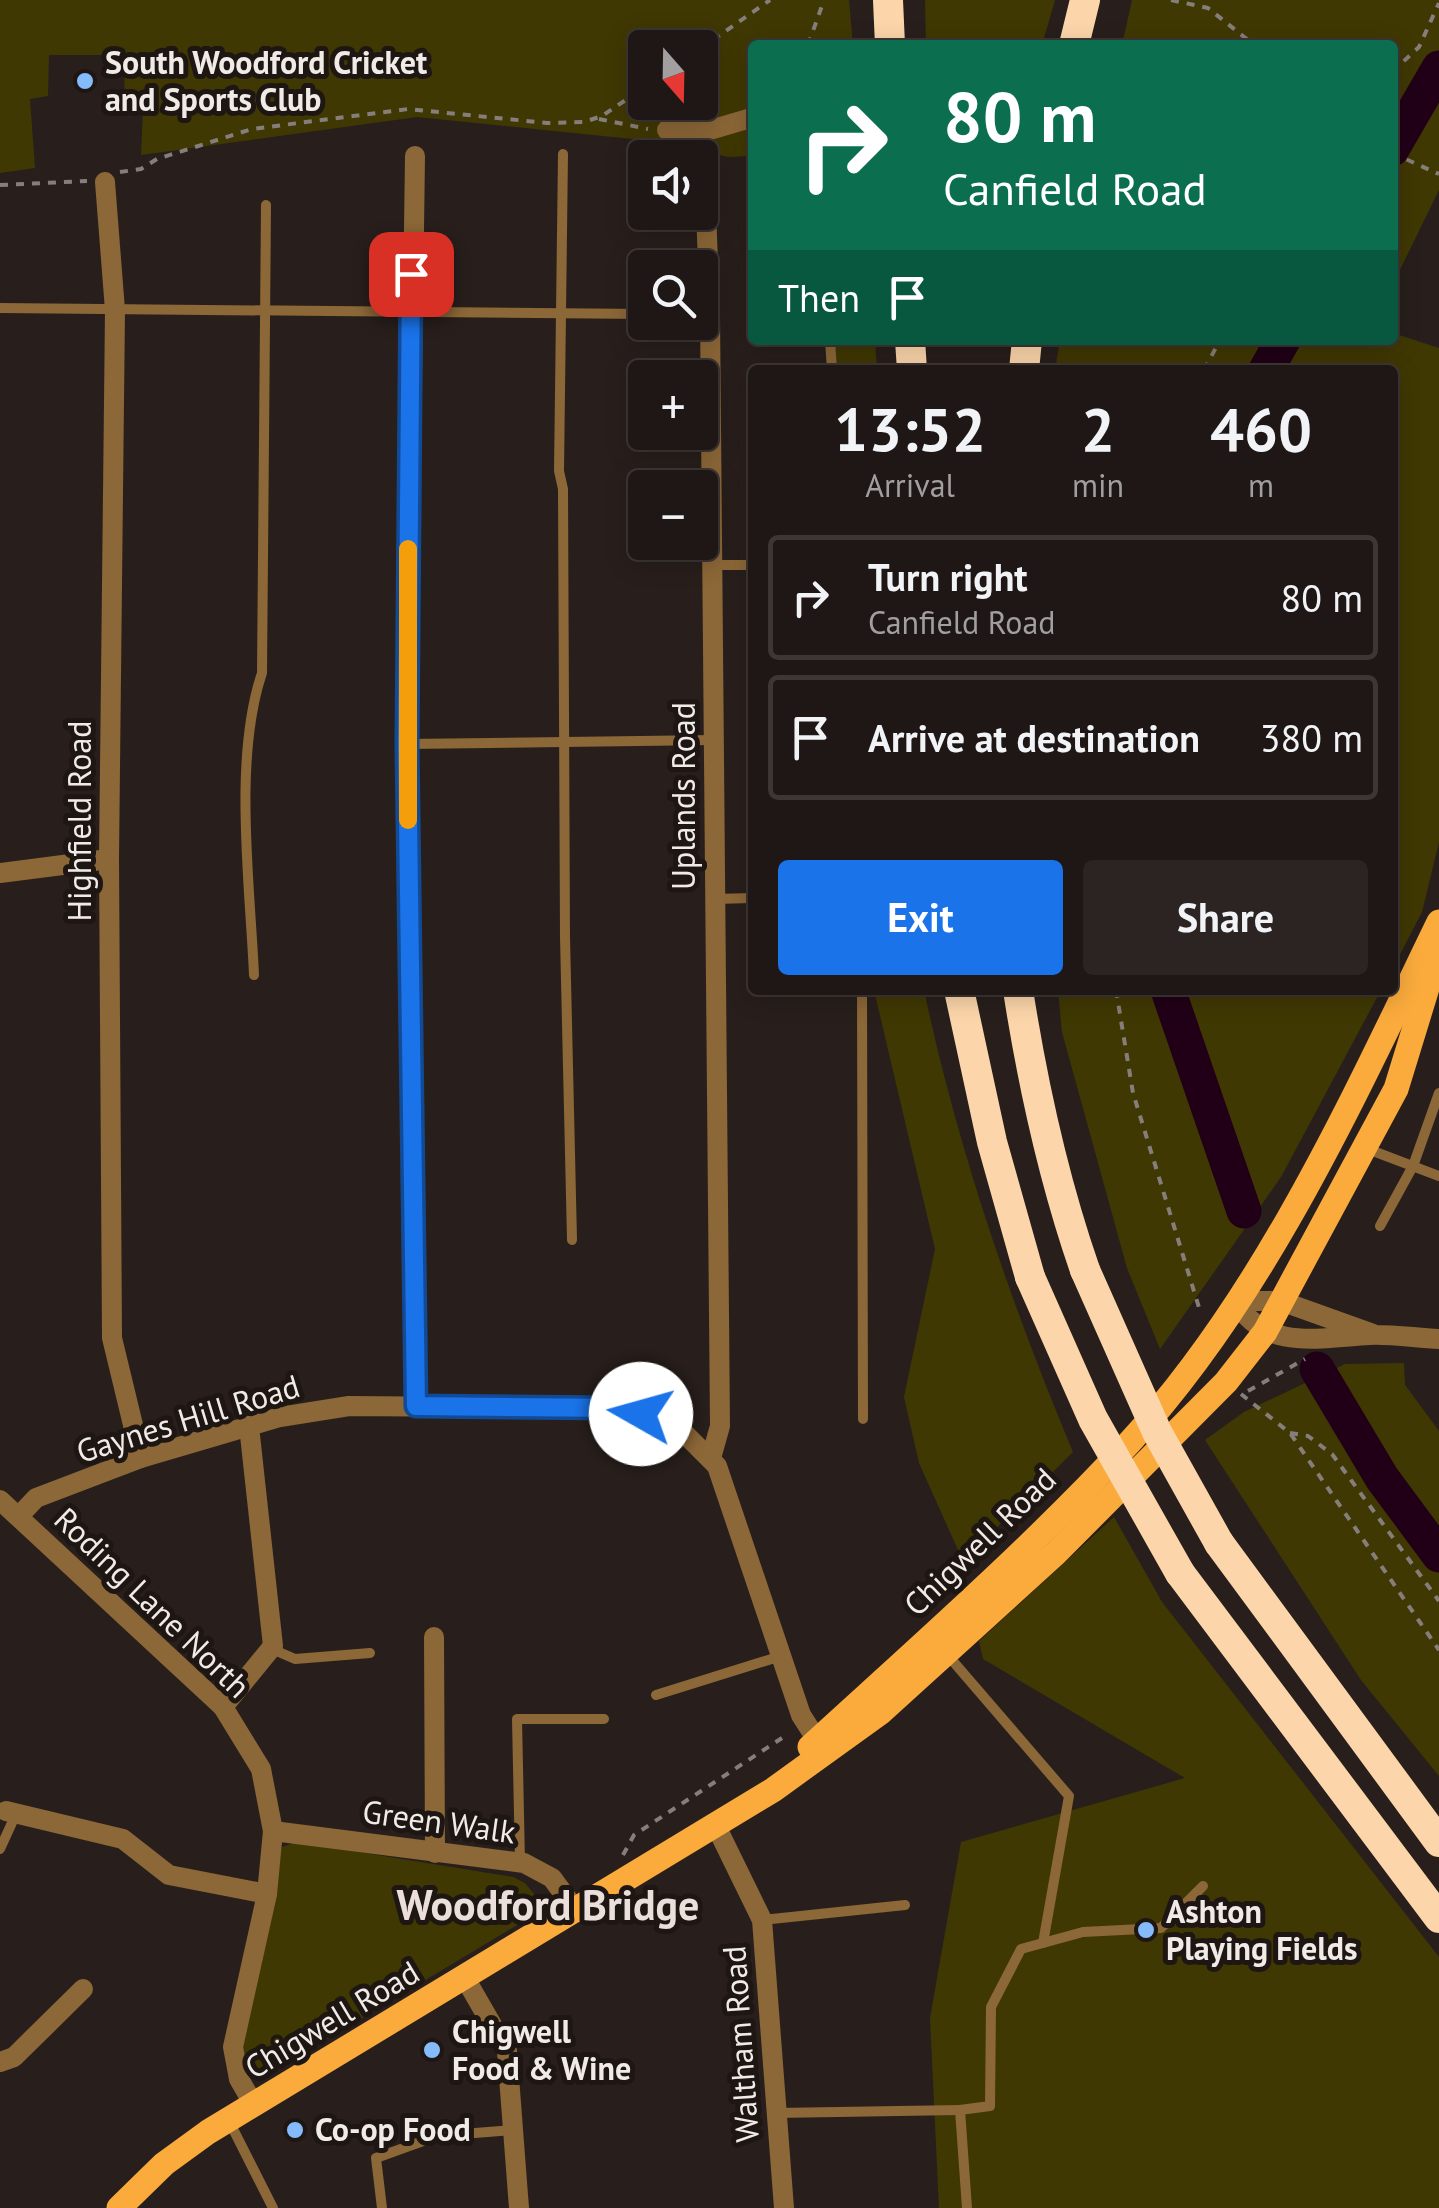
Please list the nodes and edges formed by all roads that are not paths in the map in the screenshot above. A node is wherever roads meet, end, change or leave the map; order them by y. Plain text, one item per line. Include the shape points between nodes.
1 (888, 0) edge
2 (1085, 0) edge
3 (890, 39) edge
4 (1075, 40) edge
5 (748, 119) edge
6 (668, 130) road end
7 (703, 132) junction
8 (563, 154) dead end
9 (414, 156) dead end
10 (100, 179) road end
11 (266, 205) dead end
12 (704, 250) edge
13 (0, 308) edge
14 (115, 310) junction
15 (264, 312) junction
16 (410, 313) junction
17 (561, 313) junction
18 (628, 314) edge
19 (706, 340) edge
20 (711, 565) junction
21 (748, 565) edge
22 (716, 740) junction
23 (565, 742) junction
24 (407, 744) junction
25 (109, 859) junction
26 (0, 873) edge
27 (748, 898) edge
28 (714, 899) junction
29 (1439, 922) edge
30 (1439, 949) edge
31 (254, 975) dead end
32 (862, 995) edge
33 (960, 995) edge
34 (1019, 995) edge
35 (1439, 1093) edge
36 (1364, 1148) junction
37 (1412, 1166) junction
38 (1439, 1176) edge
39 (1380, 1226) dead end
40 (572, 1240) dead end
41 (1236, 1301) junction
42 (1281, 1301) junction
43 (1265, 1332) junction
44 (1373, 1334) junction
45 (1439, 1339) edge
46 (416, 1406) junction
47 (863, 1419) dead end
48 (249, 1426) junction
49 (141, 1458) junction
50 (710, 1458) junction
51 (0, 1500) edge
52 (19, 1516) junction
53 (434, 1636) dead end
54 (271, 1649) junction
55 (370, 1653) dead end
56 (947, 1654) junction
57 (782, 1656) junction
58 (880, 1681) junction
59 (656, 1694) dead end
60 (223, 1707) junction
61 (604, 1719) dead end
62 (821, 1747) junction
63 (12, 1812) joint
64 (716, 1826) junction
65 (273, 1830) junction
66 (1439, 1842) edge
67 (0, 1849) edge
68 (436, 1853) junction
69 (520, 1863) junction
70 (1203, 1886) dead end
71 (267, 1894) junction
72 (905, 1906) dead end
73 (577, 1912) junction
74 (1439, 1918) edge
75 (762, 1920) junction
76 (1043, 1942) junction
77 (465, 1978) junction
78 (82, 1988) dead end
79 (0, 2062) edge
80 (254, 2105) junction
81 (960, 2110) junction
82 (775, 2114) junction
83 (228, 2120) junction
84 (515, 2130) junction
85 (119, 2208) edge
86 (273, 2208) edge
87 (382, 2208) edge
88 (520, 2208) edge
89 (784, 2208) edge
90 (967, 2208) edge

1 - 3 highway
2 - 4 highway
5 - 7 street
6 - 7 street
7 - 12 street, Uplands Road
8 - 17 lane
9 - 16 street
10 - 14 street, Highfield Road
11 - 15 lane
13 - 14 lane
14 - 15 lane
14 - 25 street, Highfield Road
15 - 16 lane
15 - 31 lane via 262,673 253,700 246,834
16 - 17 lane
16 - 24 street
17 - 18 lane
17 - 23 lane
19 - 20 street, Uplands Road
20 - 21 lane
20 - 22 street, Uplands Road
22 - 23 lane
22 - 28 street, Uplands Road
23 - 24 lane
23 - 40 lane
24 - 46 street
25 - 26 street
25 - 49 street, Highfield Road via 112,1338
27 - 28 lane
28 - 50 street, Uplands Road via 720,1426
29 - 41 main road, Chigwell Road via 1344,1118
30 - 36 main road, Chigwell Road via 1396,1089
32 - 47 lane
33 - 74 highway, bridge via 1030,1276 1093,1419 1180,1574
34 - 66 highway, bridge via 1035,1098 1084,1270 1157,1432 1219,1543
35 - 37 lane
36 - 37 lane
36 - 42 main road, Chigwell Road
37 - 38 lane
37 - 39 lane
41 - 42 street
41 - 43 street via 1246,1320
41 - 58 main road, Chigwell Road via 1130,1442
42 - 43 main road, Chigwell Road
42 - 44 street
43 - 44 street via 1296,1340
43 - 56 main road, Chigwell Road via 1226,1382
44 - 45 street
46 - 48 street, Gaynes Hill Road via 349,1406
46 - 50 street, Gaynes Hill Road via 620,1408 681,1430
48 - 49 street, Gaynes Hill Road
48 - 54 street
49 - 52 street, Gaynes Hill Road via 36,1498
50 - 57 street, Gaynes Hill Road via 725,1481
51 - 52 street, Roding Lane North
52 - 60 street, Roding Lane North
53 - 68 street
54 - 55 lane via 313,1660
54 - 60 street
56 - 58 lane via 941,1648 906,1676
56 - 62 main road, Chigwell Road
56 - 76 lane via 1069,1796
57 - 59 lane
57 - 62 street, Gaynes Hill Road via 800,1715
58 - 62 main road, Chigwell Road
60 - 65 street, Roding Lane North via 261,1769
61 - 69 lane via 516,1719
62 - 64 main road, Chigwell Road
63 - 67 lane
63 - 71 street via 123,1839 169,1876
64 - 73 main road, Chigwell Road
64 - 75 street, Waltham Road
65 - 68 street, Green Walk
65 - 71 street, Roding Lane North
68 - 69 street, Green Walk
69 - 73 street, Green Walk via 552,1878
70 - 76 lane via 1162,1928 1083,1932
71 - 80 street, Roding Lane North via 233,2048
72 - 75 lane
73 - 77 main road, Chigwell Road
75 - 82 street, Waltham Road
76 - 81 lane via 1021,1949 991,2007 990,2106
77 - 80 main road, Chigwell Road
77 - 84 street via 507,2051
78 - 79 street via 14,2057
80 - 83 main road, Chigwell Road
81 - 82 lane
81 - 90 lane
82 - 89 street, Waltham Road
83 - 85 main road, Chigwell Road via 164,2164
83 - 86 lane
84 - 87 lane via 437,2136 376,2158
84 - 88 street

